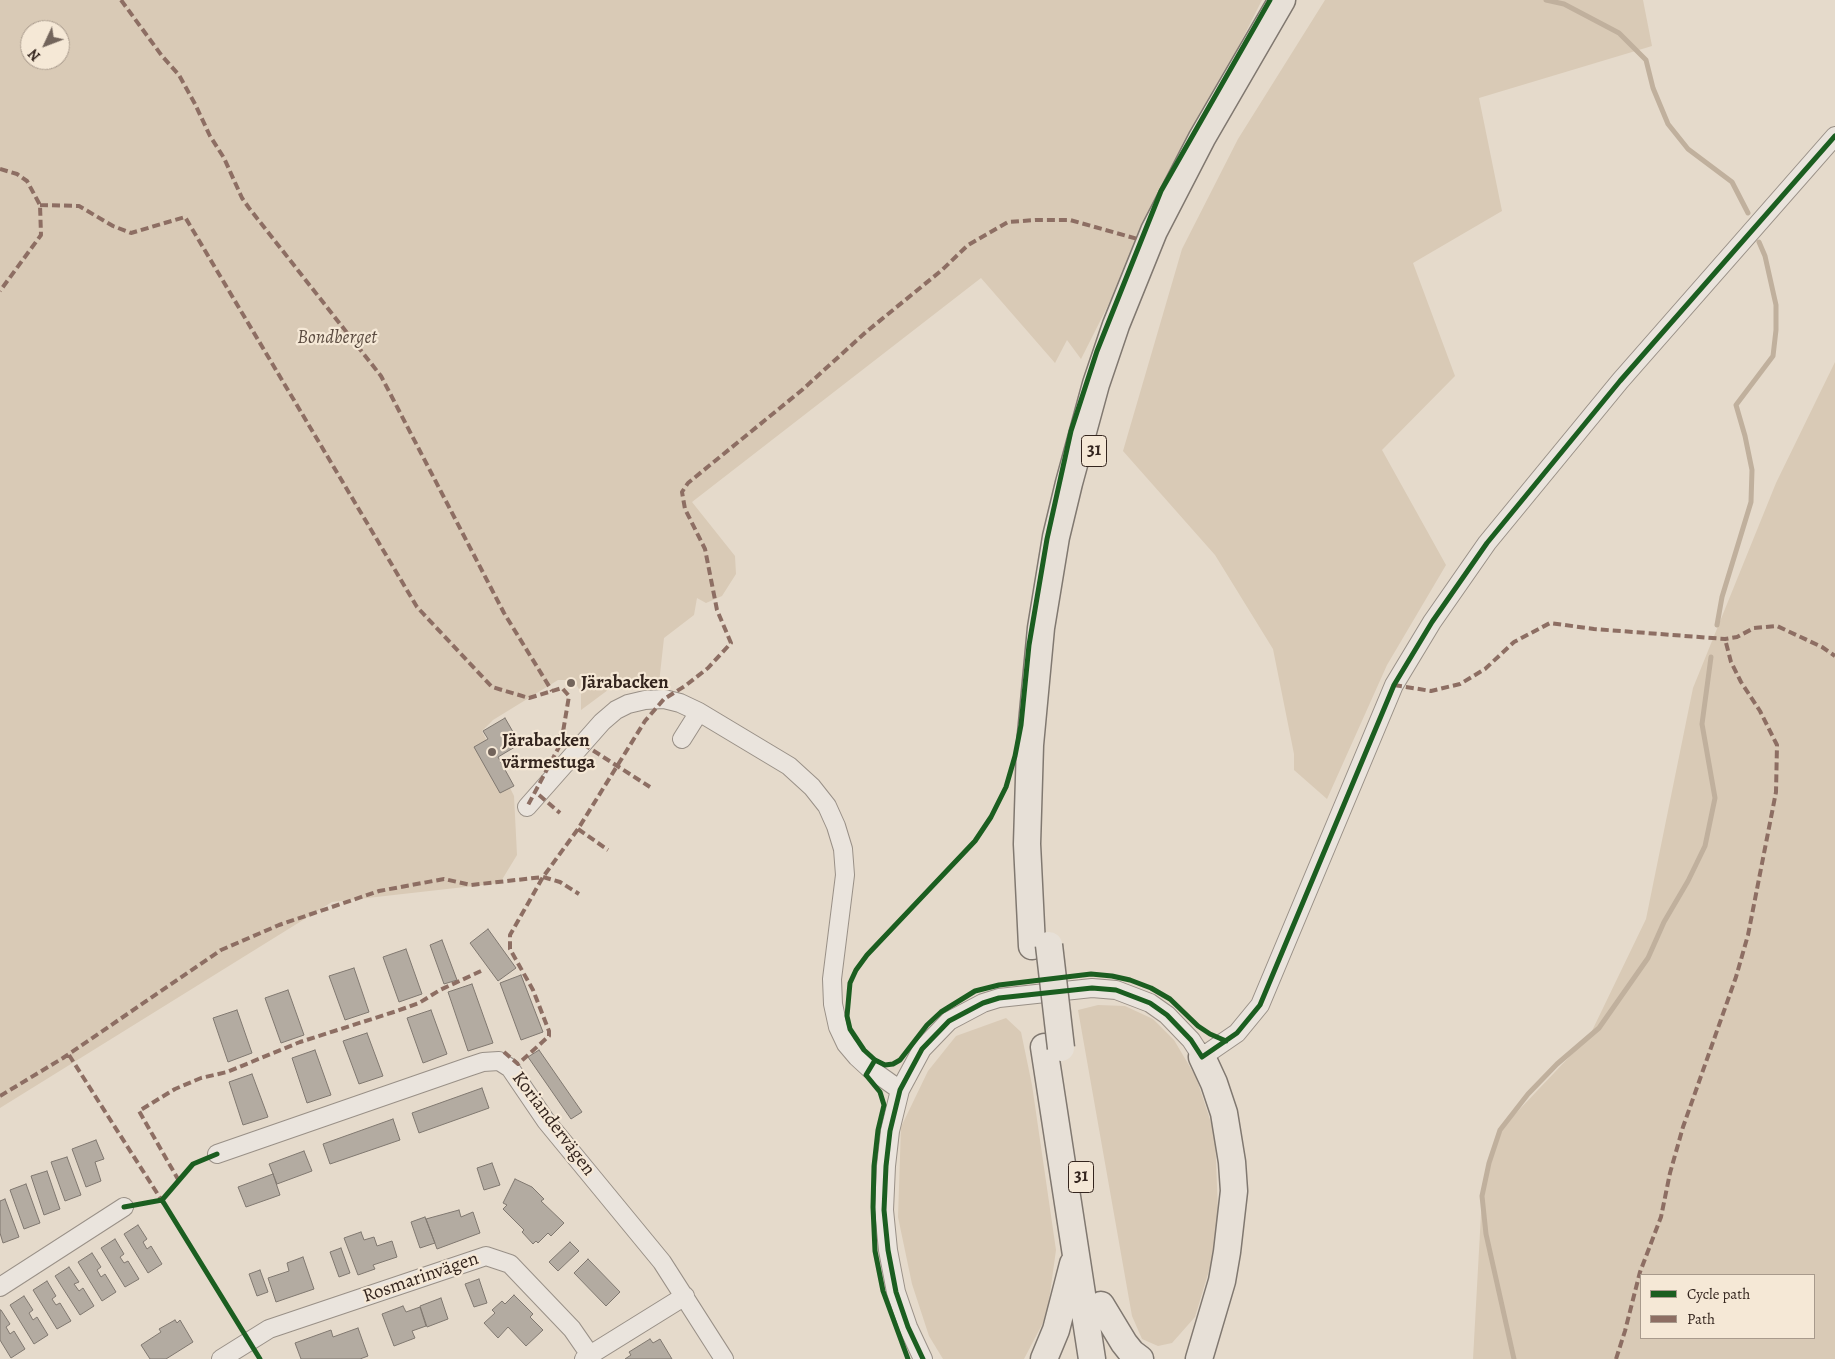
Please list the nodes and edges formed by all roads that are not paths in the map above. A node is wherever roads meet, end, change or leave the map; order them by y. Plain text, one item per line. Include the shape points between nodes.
1 (1282, 0) edge
2 (1301, 0) edge
3 (1835, 136) edge
4 (699, 712) junction
5 (682, 739) dead end
6 (527, 807) dead end
7 (1040, 946) junction
8 (1052, 1048) junction
9 (1202, 1057) junction
10 (900, 1090) junction
11 (217, 1154) dead end
12 (124, 1207) dead end
13 (1076, 1254) junction
14 (0, 1287) edge
15 (684, 1296) junction
16 (1101, 1305) junction
17 (1203, 1347) edge
18 (587, 1357) edge
19 (221, 1359) edge
20 (724, 1359) edge
21 (923, 1359) edge
22 (1044, 1359) edge
23 (1092, 1359) edge
24 (1109, 1359) edge
25 (1140, 1359) edge
26 (1180, 1359) edge

1 - 7 highway, 31 via 1202,138 1154,231 1116,324 1069,483 1054,546 1041,628 1030,745 1027,844
2 - 7 highway, 31 via 1216,145 1165,246 1115,378 1086,479 1072,535 1059,614 1046,738
3 - 9 street via 1620,381 1487,543 1432,622 1394,685 1260,1005 1237,1033
4 - 5 street
4 - 6 street via 664,699 645,700 616,710
4 - 10 street via 789,766 827,806 843,849 845,875 832,979 838,1026 846,1044 857,1057
7 - 8 highway, 31, bridge via 1053,996
8 - 13 highway, 31
8 - 16 highway, 31
9 - 10 street via 1167,1015 1150,1003 1116,990 1092,988 999,998 966,1011 942,1027 922,1049
9 - 17 highway via 1224,1113 1234,1191 1222,1281
10 - 21 street via 890,1131 884,1210 896,1292
11 - 15 street, Koriandervägen via 482,1062 499,1061 510,1068 546,1121 662,1262
12 - 14 street
13 - 22 highway via 1056,1330
13 - 23 highway, 31
15 - 18 street, Rosmarinvägen
15 - 20 street, Koriandervägen
16 - 24 highway, 31
16 - 25 highway via 1124,1343
17 - 26 highway
18 - 19 street, Rosmarinvägen via 572,1329 510,1264 486,1256 269,1329

